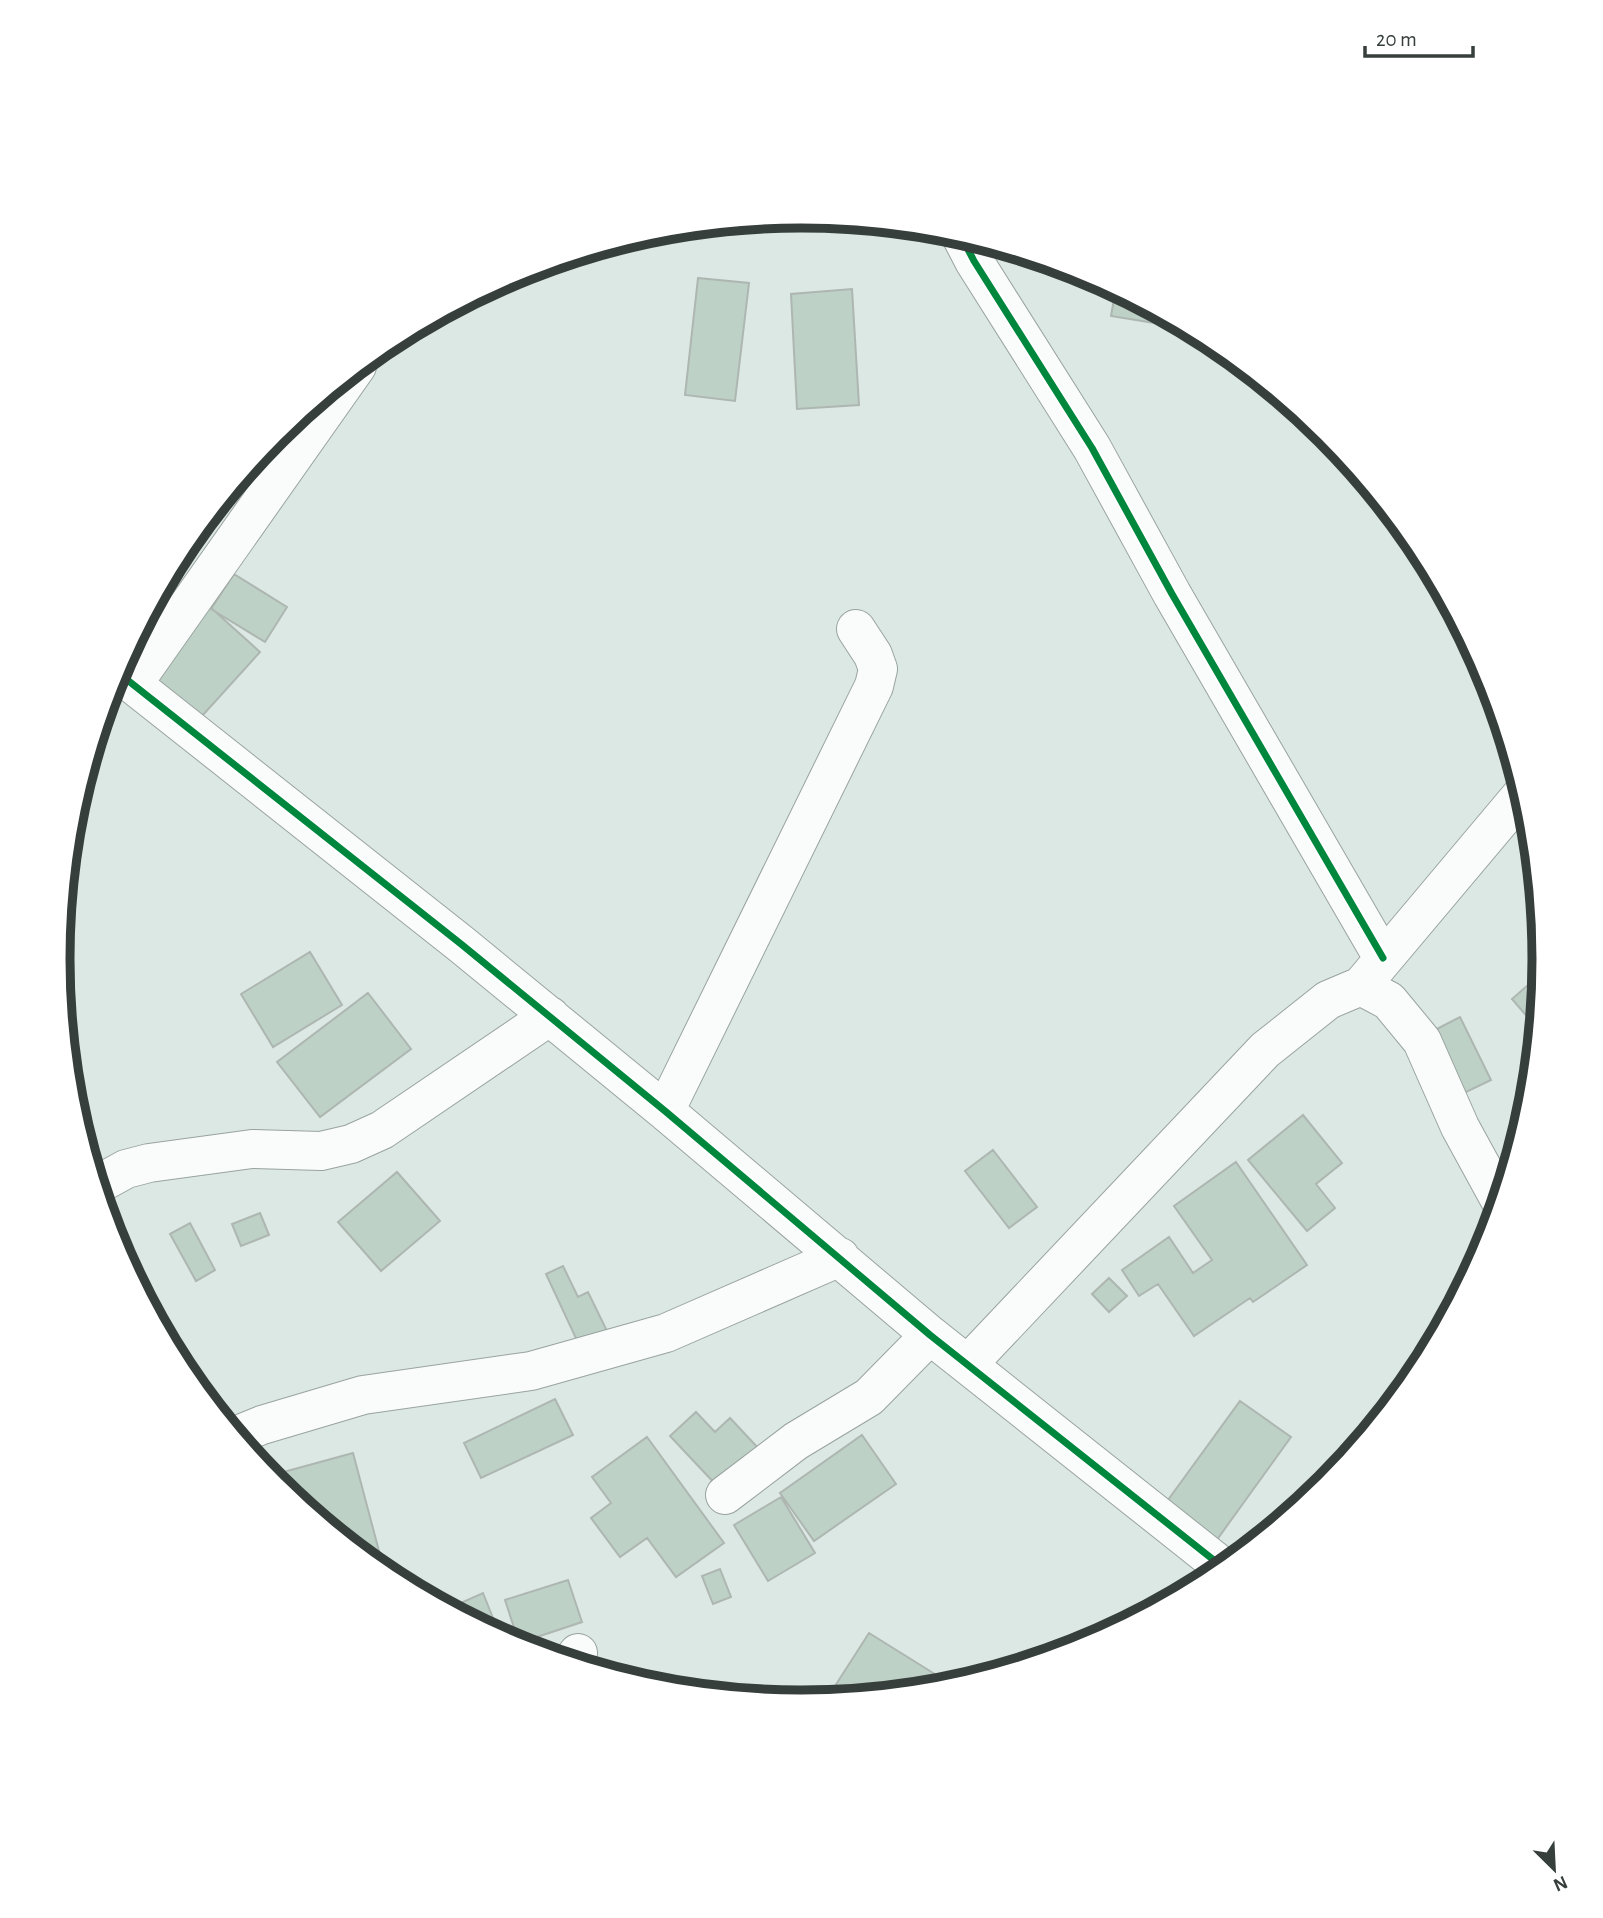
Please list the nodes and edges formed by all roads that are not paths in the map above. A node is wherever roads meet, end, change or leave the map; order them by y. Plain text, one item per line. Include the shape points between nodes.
1 (967, 247) edge
2 (334, 397) edge
3 (856, 629) dead end
4 (128, 673) edge
5 (126, 679) edge
6 (1516, 802) edge
7 (1372, 972) junction
8 (550, 1016) junction
9 (665, 1111) junction
10 (105, 1181) edge
11 (1495, 1191) edge
12 (839, 1257) junction
13 (930, 1335) junction
14 (968, 1364) junction
15 (245, 1432) edge
16 (725, 1495) dead end
17 (1216, 1562) edge

1 - 7 street via 1092,448
2 - 4 street
3 - 9 street via 878,669 874,685
5 - 8 street
6 - 7 street
7 - 11 street via 1422,1041
7 - 14 street via 1265,1050
8 - 9 street
8 - 10 street via 382,1130 351,1144 321,1151 252,1149 149,1163
9 - 12 street
12 - 13 street
12 - 15 street via 666,1333 531,1371 363,1395
13 - 14 street
13 - 16 street via 869,1397 796,1441
14 - 17 street

